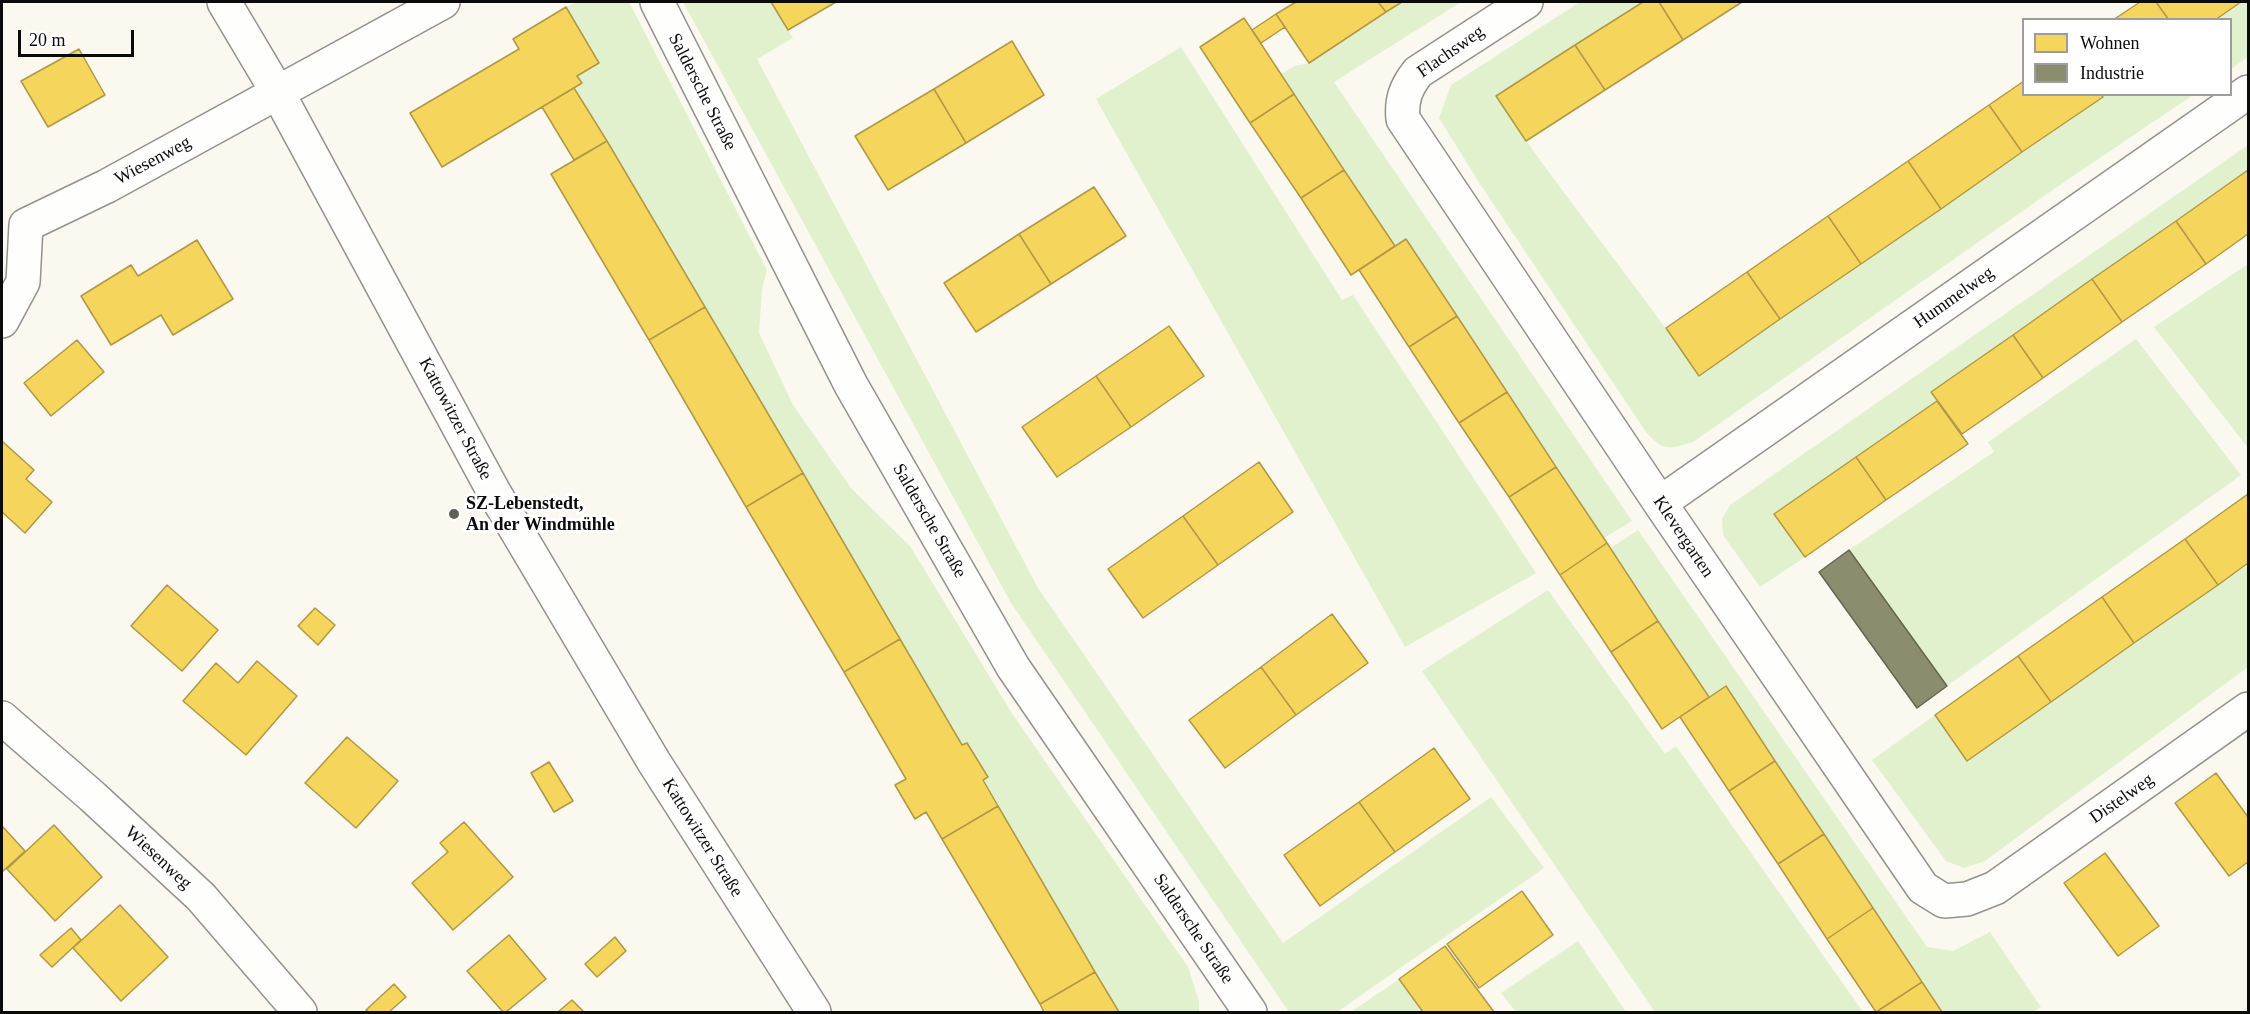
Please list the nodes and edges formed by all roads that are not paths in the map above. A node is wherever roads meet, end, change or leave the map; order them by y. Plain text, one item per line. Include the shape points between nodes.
1 (224, 2) edge
2 (443, 2) edge
3 (657, 2) edge
4 (1526, 2) edge
5 (2248, 92) edge
6 (278, 93) junction
7 (1403, 119) joint
8 (14, 226) edge
9 (2, 321) edge
10 (1660, 503) junction
11 (2248, 709) edge
12 (2, 718) edge
13 (1995, 888) joint
14 (300, 1012) edge
15 (814, 1012) edge
16 (1250, 1012) edge

1 - 6 street, Kattowitzer Straße
2 - 6 street, Wiesenweg
3 - 16 street, Saldersche Straße via 851,385 1013,667
4 - 7 street, Flachsweg via 1418,72 1404,96
5 - 10 street, Hummelweg
6 - 8 street, Wiesenweg via 107,186
6 - 15 street, Kattowitzer Straße via 495,494 654,762
7 - 10 street, Klevergarten
8 - 9 street, Wiesenweg via 23,282
10 - 13 street, Klevergarten via 1923,888 1944,901 1967,899
11 - 13 street, Distelweg
12 - 14 street, Wiesenweg via 201,897

